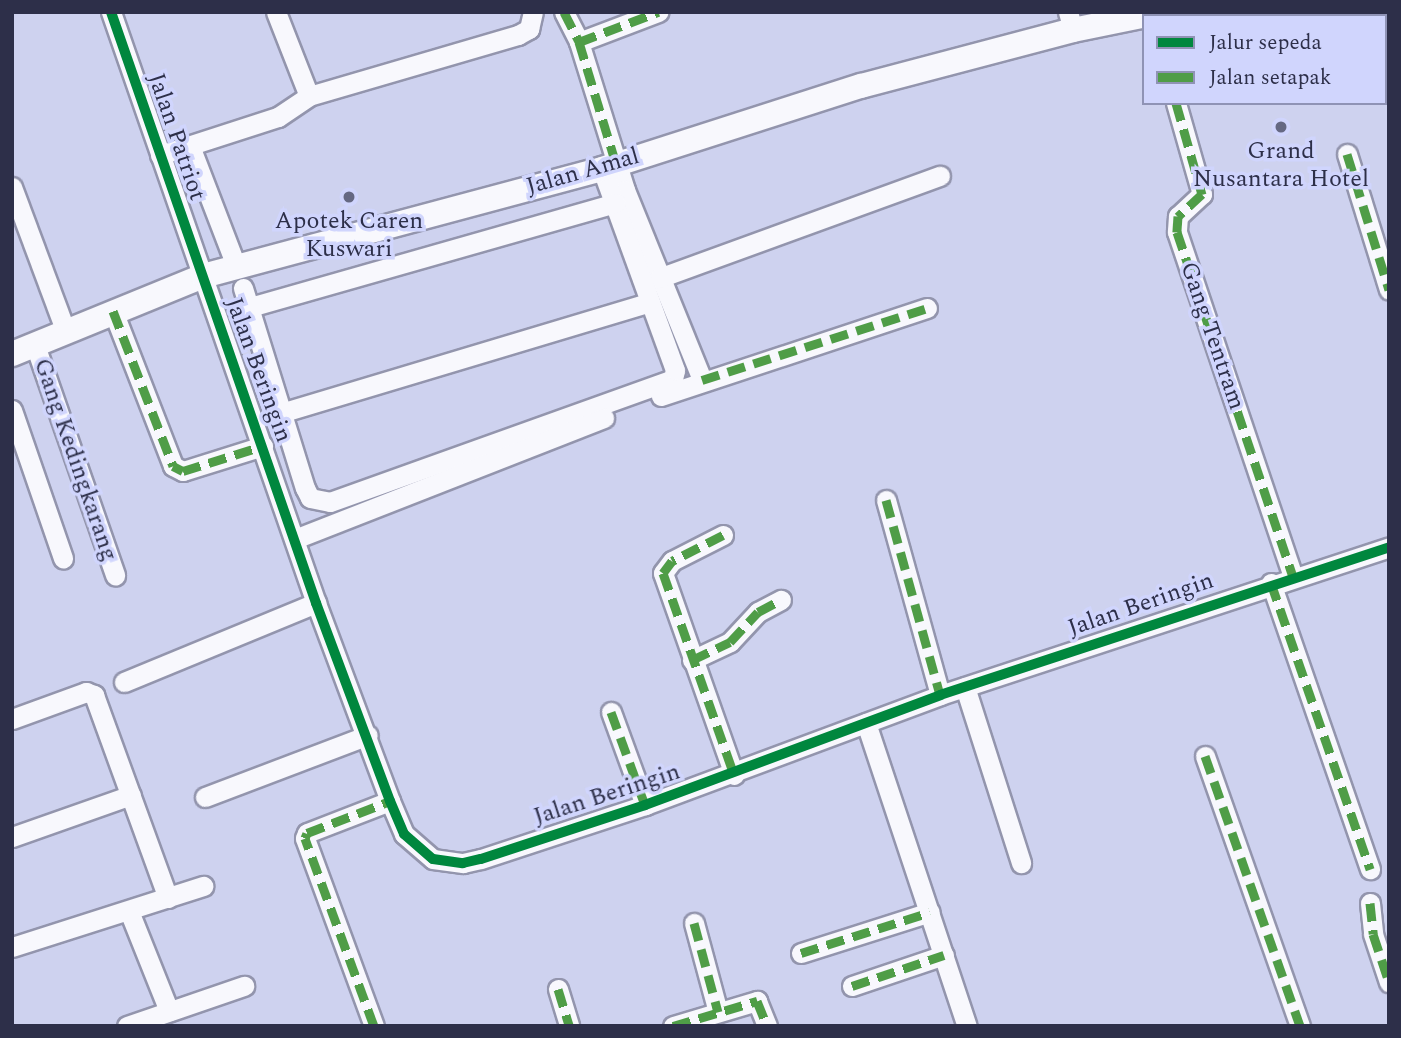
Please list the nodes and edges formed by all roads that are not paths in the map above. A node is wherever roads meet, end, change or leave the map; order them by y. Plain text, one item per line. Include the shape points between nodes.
1 (111, 12) edge
2 (276, 12) edge
3 (534, 12) edge
4 (564, 12) edge
5 (658, 12) edge
6 (1142, 15) edge
7 (1070, 21) edge
8 (579, 42) junction
9 (309, 96) junction
10 (1177, 105) edge
11 (190, 146) junction
12 (1347, 154) dead end
13 (160, 155) junction
14 (609, 167) junction
15 (940, 176) dead end
16 (12, 187) edge
17 (614, 203) junction
18 (202, 276) junction
19 (239, 277) junction
20 (659, 278) junction
21 (1389, 290) edge
22 (650, 302) junction
23 (250, 307) junction
24 (927, 308) dead end
25 (113, 311) junction
26 (66, 332) junction
27 (35, 345) junction
28 (12, 354) edge
29 (702, 380) junction
30 (12, 411) edge
31 (284, 412) junction
32 (263, 446) junction
33 (886, 500) dead end
34 (723, 535) dead end
35 (295, 539) junction
36 (1389, 547) edge
37 (63, 558) dead end
38 (116, 575) dead end
39 (1293, 576) junction
40 (1271, 583) junction
41 (781, 600) dead end
42 (316, 603) junction
43 (692, 660) junction
44 (124, 682) dead end
45 (965, 687) junction
46 (940, 695) junction
47 (611, 712) dead end
48 (12, 719) edge
49 (866, 723) junction
50 (368, 736) junction
51 (1205, 757) dead end
52 (734, 775) junction
53 (131, 795) junction
54 (205, 797) dead end
55 (390, 801) junction
56 (645, 805) junction
57 (12, 837) edge
58 (1021, 863) dead end
59 (1370, 869) dead end
60 (203, 887) dead end
61 (168, 898) junction
62 (1370, 903) dead end
63 (129, 911) junction
64 (930, 912) junction
65 (694, 923) dead end
66 (12, 947) edge
67 (801, 953) dead end
68 (944, 955) junction
69 (1389, 982) edge
70 (244, 986) dead end
71 (852, 986) dead end
72 (558, 989) dead end
73 (169, 1011) junction
74 (718, 1012) junction
75 (127, 1026) edge
76 (374, 1026) edge
77 (569, 1026) edge
78 (673, 1026) edge
79 (767, 1026) edge
80 (967, 1026) edge
81 (1300, 1026) edge

1 - 13 street, Jalan Patriot
2 - 9 street
3 - 9 street via 530,29 518,35
4 - 8 street
5 - 8 street
6 - 7 street, Jalan Amal
7 - 14 street, Jalan Amal
8 - 14 street
9 - 11 street via 278,117
10 - 39 street, Gang Tentram via 1202,194 1178,216 1177,232
11 - 13 street
11 - 19 street
12 - 21 street
13 - 18 street, Jalan Patriot
14 - 17 street
14 - 19 street, Jalan Amal
14 - 20 street
15 - 20 street
16 - 26 street
17 - 22 street
17 - 23 street
18 - 19 street, Jalan Amal
18 - 25 street, Jalan Amal
18 - 32 street, Jalan Beringin
19 - 23 street
20 - 29 street
22 - 31 street
22 - 31 street via 676,370 670,381 330,502 310,498
23 - 31 street
24 - 29 street
25 - 26 street, Jalan Amal
25 - 32 street via 173,467 183,471
26 - 27 street, Jalan Amal
27 - 28 street, Jalan Amal
27 - 38 street, Gang Kedingkarang
29 - 35 street
30 - 37 street
32 - 35 street, Jalan Beringin
33 - 46 street
34 - 43 street via 673,561 663,573
35 - 42 street, Jalan Beringin
36 - 39 street, Jalan Beringin
39 - 40 street, Jalan Beringin
40 - 45 street, Jalan Beringin
40 - 59 street
41 - 43 street via 758,612 730,642
42 - 44 street
42 - 50 street, Jalan Beringin
43 - 52 street
45 - 46 street, Jalan Beringin
45 - 58 street
46 - 49 street, Jalan Beringin
47 - 56 street
48 - 53 street via 86,692 94,695
49 - 52 street, Jalan Beringin
49 - 64 street
50 - 54 street
50 - 55 street, Jalan Beringin
51 - 81 street
52 - 56 street, Jalan Beringin
53 - 57 street
53 - 61 street
55 - 56 street, Jalan Beringin via 412,845 447,863 481,859
55 - 76 street via 307,833 305,838
60 - 61 street
61 - 63 street
62 - 69 street via 1373,934
63 - 66 street
63 - 73 street
64 - 67 street
64 - 68 street
65 - 74 street
68 - 71 street
68 - 80 street
70 - 73 street
72 - 77 street
73 - 75 street
74 - 78 street
74 - 79 street via 757,1001

